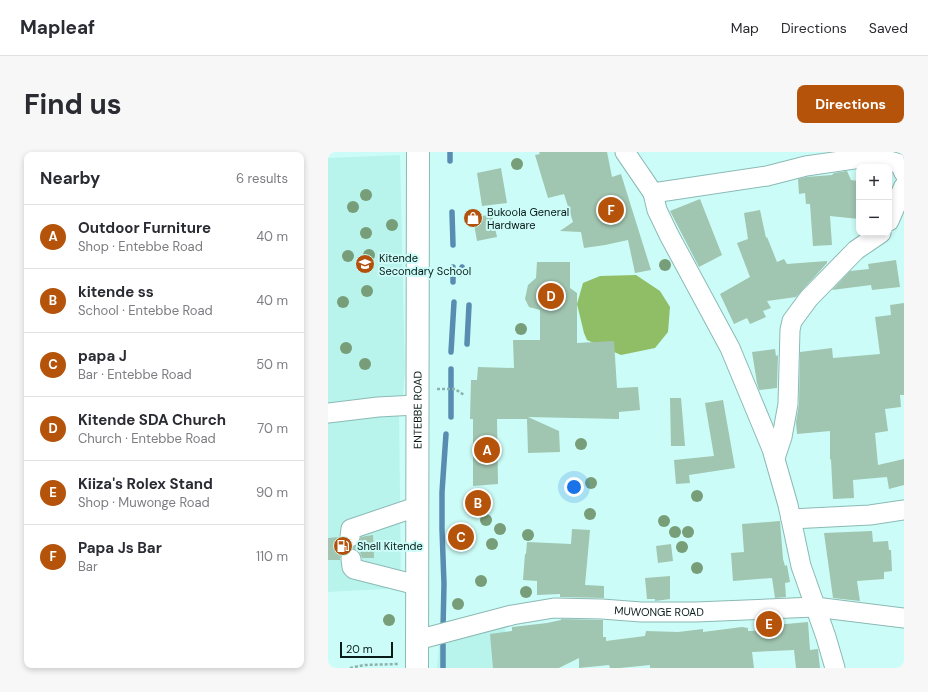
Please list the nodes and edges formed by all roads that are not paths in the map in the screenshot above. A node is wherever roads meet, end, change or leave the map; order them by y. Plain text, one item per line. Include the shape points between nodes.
1 (418, 152) edge
2 (625, 152) edge
3 (902, 163) edge
4 (904, 186) edge
5 (653, 193) junction
6 (892, 214) edge
7 (877, 236) edge
8 (416, 405) junction
9 (328, 412) edge
10 (775, 458) junction
11 (416, 507) junction
12 (904, 510) edge
13 (790, 519) junction
14 (350, 537) dead end
15 (351, 559) dead end
16 (416, 585) junction
17 (815, 607) junction
18 (904, 618) edge
19 (417, 640) junction
20 (417, 666) edge
21 (835, 668) edge

1 - 8 main road, ENTEBBE ROAD
2 - 5 street
3 - 5 street via 879,158 854,158 767,176
4 - 6 street
5 - 10 street via 657,210 669,235 730,348
7 - 10 street via 856,250 809,298 792,321 788,404
8 - 9 street
8 - 11 main road, ENTEBBE ROAD
10 - 13 street
11 - 14 street via 351,529
11 - 16 main road, ENTEBBE ROAD
12 - 13 street via 870,515
13 - 17 street via 801,566
15 - 16 street via 354,569
16 - 19 main road, ENTEBBE ROAD
17 - 18 street, MUWONGE ROAD
17 - 19 street, MUWONGE ROAD via 696,612 554,608 512,615
17 - 21 street
19 - 20 main road, ENTEBBE ROAD

